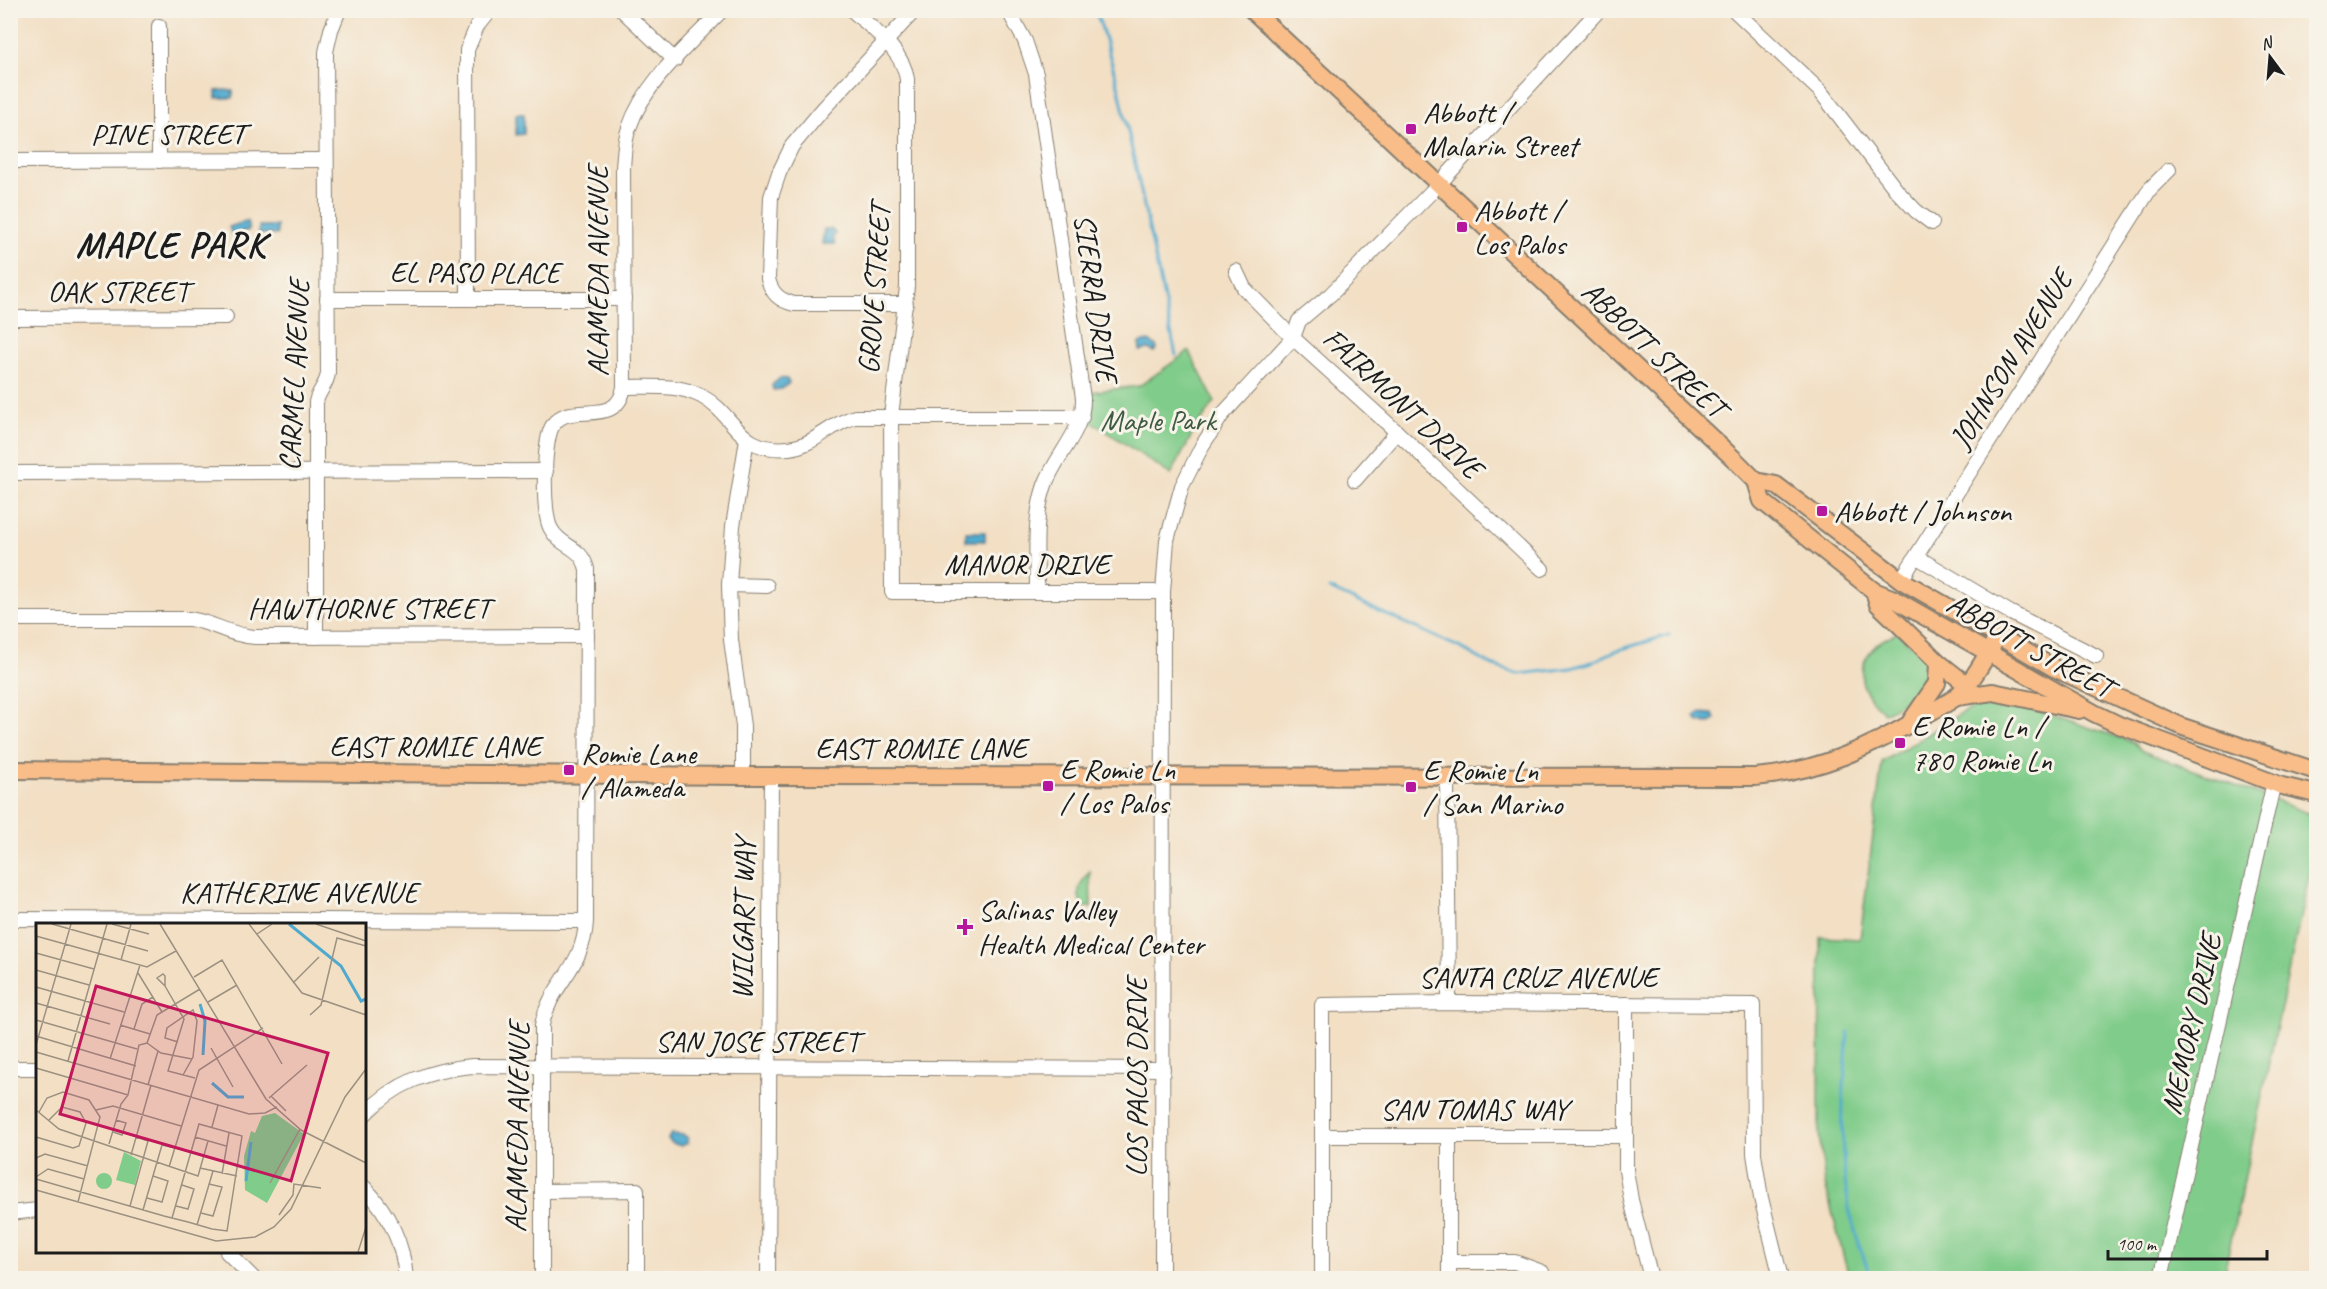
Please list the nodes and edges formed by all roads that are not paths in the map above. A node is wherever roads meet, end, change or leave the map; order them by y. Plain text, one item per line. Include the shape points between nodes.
1 (339, 10) edge
2 (490, 10) edge
3 (622, 10) edge
4 (722, 10) edge
5 (852, 10) edge
6 (915, 10) edge
7 (1008, 10) edge
8 (1252, 10) edge
9 (1599, 10) edge
10 (1734, 10) edge
11 (159, 26) dead end
12 (886, 42) junction
13 (675, 60) junction
14 (326, 160) junction
15 (10, 161) edge
16 (159, 161) junction
17 (2169, 170) dead end
18 (1439, 184) junction
19 (1932, 223) dead end
20 (1236, 271) dead end
21 (327, 299) junction
22 (468, 299) junction
23 (624, 299) junction
24 (906, 304) junction
25 (226, 317) dead end
26 (10, 318) edge
27 (1293, 338) junction
28 (624, 387) junction
29 (891, 416) junction
30 (1082, 417) junction
31 (1397, 432) junction
32 (747, 439) junction
33 (546, 471) junction
34 (10, 473) edge
35 (316, 473) junction
36 (1355, 480) dead end
37 (1756, 481) junction
38 (1917, 557) junction
39 (1542, 568) dead end
40 (1901, 580) junction
41 (729, 585) junction
42 (767, 586) dead end
43 (1037, 591) junction
44 (1874, 591) junction
45 (892, 592) joint
46 (1163, 592) junction
47 (10, 619) edge
48 (586, 636) junction
49 (1998, 636) junction
50 (316, 637) junction
51 (1988, 653) junction
52 (2096, 656) dead end
53 (1938, 662) junction
54 (1961, 690) junction
55 (2094, 712) junction
56 (1908, 725) junction
57 (10, 770) edge
58 (2316, 771) edge
59 (586, 774) junction
60 (1163, 775) junction
61 (743, 776) junction
62 (771, 776) junction
63 (1447, 777) junction
64 (2274, 782) junction
65 (2316, 794) edge
66 (10, 919) edge
67 (586, 921) junction
68 (1449, 1003) junction
69 (1626, 1004) junction
70 (542, 1067) junction
71 (10, 1068) edge
72 (36, 1068) edge
73 (769, 1068) junction
74 (1163, 1069) junction
75 (366, 1113) edge
76 (1322, 1136) junction
77 (1449, 1136) junction
78 (1626, 1136) junction
79 (366, 1188) edge
80 (542, 1191) junction
81 (36, 1210) edge
82 (10, 1213) edge
83 (229, 1253) edge
84 (1449, 1262) junction
85 (1542, 1272) dead end
86 (253, 1278) edge
87 (406, 1278) edge
88 (542, 1278) edge
89 (637, 1278) edge
90 (768, 1278) edge
91 (1162, 1278) edge
92 (1322, 1278) edge
93 (1449, 1278) edge
94 (1651, 1278) edge
95 (1781, 1278) edge
96 (2161, 1278) edge

1 - 14 street, CARMEL AVENUE via 326,52
2 - 22 street via 477,26 468,50
3 - 13 street
4 - 13 street, ALAMEDA AVENUE
5 - 12 street, GROVE STREET
6 - 12 street
7 - 30 street, SIERRA DRIVE via 1025,41 1039,91 1083,398
8 - 18 main road, ABBOTT STREET
9 - 18 street, LOS PALOS DRIVE
10 - 19 street via 1820,92 1897,191
11 - 16 street
12 - 24 street, GROVE STREET via 902,63 907,79
12 - 24 street via 803,130 784,160 771,197 768,279 774,294 794,304
13 - 23 street, ALAMEDA AVENUE via 643,100 625,141
14 - 16 street, PINE STREET
14 - 21 street, CARMEL AVENUE
15 - 16 street, PINE STREET
17 - 38 street, JOHNSON AVENUE via 2151,189
18 - 27 street, LOS PALOS DRIVE via 1331,294 1299,321
18 - 37 main road, ABBOTT STREET
20 - 27 street, FAIRMONT DRIVE via 1244,288
21 - 22 street, EL PASO PLACE
21 - 35 street, CARMEL AVENUE via 328,373 317,397
22 - 23 street, EL PASO PLACE
23 - 28 street, ALAMEDA AVENUE
24 - 29 street, GROVE STREET
25 - 26 street, OAK STREET
27 - 31 street, FAIRMONT DRIVE
27 - 46 street, LOS PALOS DRIVE via 1222,415 1194,459 1170,527
28 - 32 street via 671,387 695,393 716,406
28 - 33 street, ALAMEDA AVENUE via 616,403 605,411 570,414 554,422 548,440
29 - 30 street
29 - 32 street via 847,419 810,442 790,448 768,447
29 - 45 street, GROVE STREET
30 - 43 street, SIERRA DRIVE via 1045,486 1038,522
31 - 36 street
31 - 39 street, FAIRMONT DRIVE
32 - 41 street via 733,526
33 - 35 street
33 - 48 street, ALAMEDA AVENUE via 549,528 579,553 585,564
34 - 35 street
35 - 50 street, CARMEL AVENUE
37 - 40 main road, ABBOTT STREET via 1776,485
37 - 44 main road, ABBOTT STREET via 1762,501
38 - 40 street, JOHNSON AVENUE
38 - 52 street via 2011,613
40 - 49 main road, ABBOTT STREET
41 - 42 street
41 - 61 street
43 - 45 street, MANOR DRIVE
43 - 46 street, MANOR DRIVE
44 - 51 main road, ABBOTT STREET
44 - 53 main road via 1878,604
46 - 60 street, LOS PALOS DRIVE
47 - 50 street, HAWTHORNE STREET via 189,619 245,637
48 - 50 street, HAWTHORNE STREET
48 - 59 street, ALAMEDA AVENUE
49 - 51 main road, EAST ROMIE LANE
49 - 58 main road, ABBOTT STREET via 2054,668 2183,727
51 - 54 main road, EAST ROMIE LANE
51 - 55 main road, ABBOTT STREET
53 - 54 main road
53 - 56 main road via 1937,683
54 - 55 main road via 1994,692
54 - 56 main road, EAST ROMIE LANE
55 - 64 main road, ABBOTT STREET via 2119,725
56 - 63 main road, EAST ROMIE LANE via 1834,761 1772,776
57 - 59 main road, EAST ROMIE LANE
59 - 61 main road, EAST ROMIE LANE
59 - 67 street, ALAMEDA AVENUE
60 - 62 main road, EAST ROMIE LANE
60 - 63 main road, EAST ROMIE LANE
60 - 74 street, LOS PALOS DRIVE
61 - 62 main road, EAST ROMIE LANE
62 - 73 street, WILGART WAY
63 - 68 street
64 - 65 main road, ABBOTT STREET
64 - 96 street, MEMORY DRIVE
66 - 67 street, KATHERINE AVENUE
67 - 70 street, ALAMEDA AVENUE via 579,956 544,1013
68 - 69 street, SANTA CRUZ AVENUE
68 - 76 street, SANTA CRUZ AVENUE via 1322,1005
69 - 78 street
69 - 95 street, SANTA CRUZ AVENUE via 1753,1005 1754,1154
70 - 73 street, SAN JOSE STREET
70 - 75 street, SAN JOSE STREET via 472,1066 429,1073 408,1081
70 - 80 street, ALAMEDA AVENUE
71 - 72 street
73 - 74 street, SAN JOSE STREET
73 - 90 street, WILGART WAY
74 - 91 street, LOS PALOS DRIVE
76 - 77 street, SAN TOMAS WAY
76 - 92 street
77 - 78 street, SAN TOMAS WAY
77 - 84 street
78 - 94 street via 1628,1183
79 - 87 street via 395,1231
80 - 88 street, ALAMEDA AVENUE
80 - 89 street via 637,1190
81 - 82 street
83 - 86 street
84 - 85 street via 1515,1262
84 - 93 street

